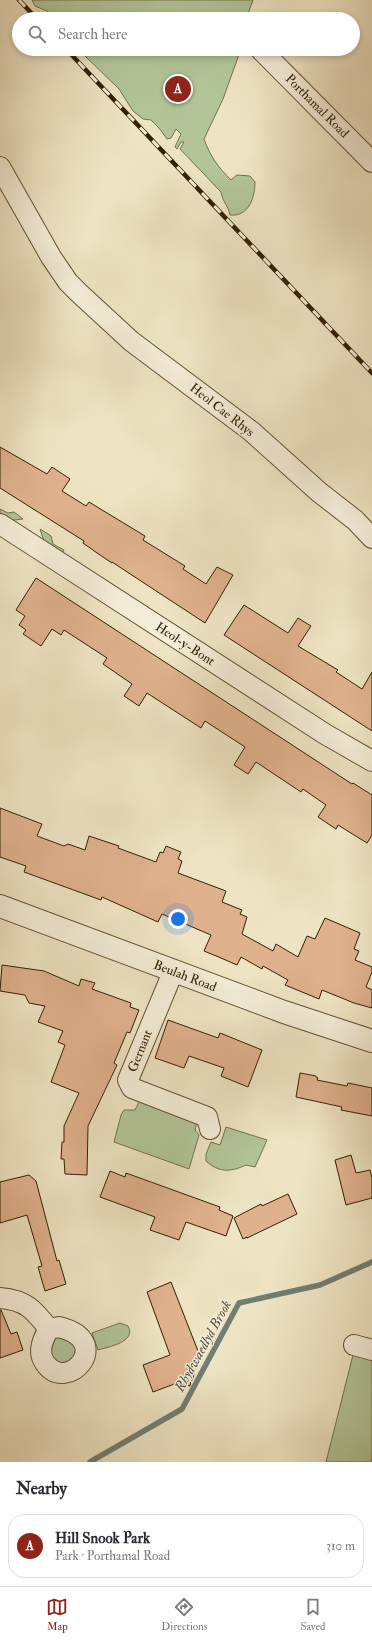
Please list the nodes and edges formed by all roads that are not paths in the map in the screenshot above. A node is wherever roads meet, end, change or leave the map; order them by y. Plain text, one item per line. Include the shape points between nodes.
1 (267, 56) edge
2 (372, 162) edge
3 (0, 167) edge
4 (0, 524) edge
5 (372, 538) edge
6 (372, 761) edge
7 (0, 906) edge
8 (173, 972) junction
9 (372, 1041) edge
10 (210, 1129) dead end
11 (0, 1298) edge
12 (49, 1329) dead end

1 - 2 street, Porthamal Road
3 - 5 street, Heol Cae Rhys via 51,257 71,285 131,340 246,427 319,492 355,520
4 - 6 street, Heol-y-Bont via 325,734
7 - 8 street, Beulah Road
8 - 9 street, Beulah Road via 325,1027
8 - 10 street, Gernant via 128,1080 132,1088 207,1117
11 - 12 street via 23,1303 34,1310

